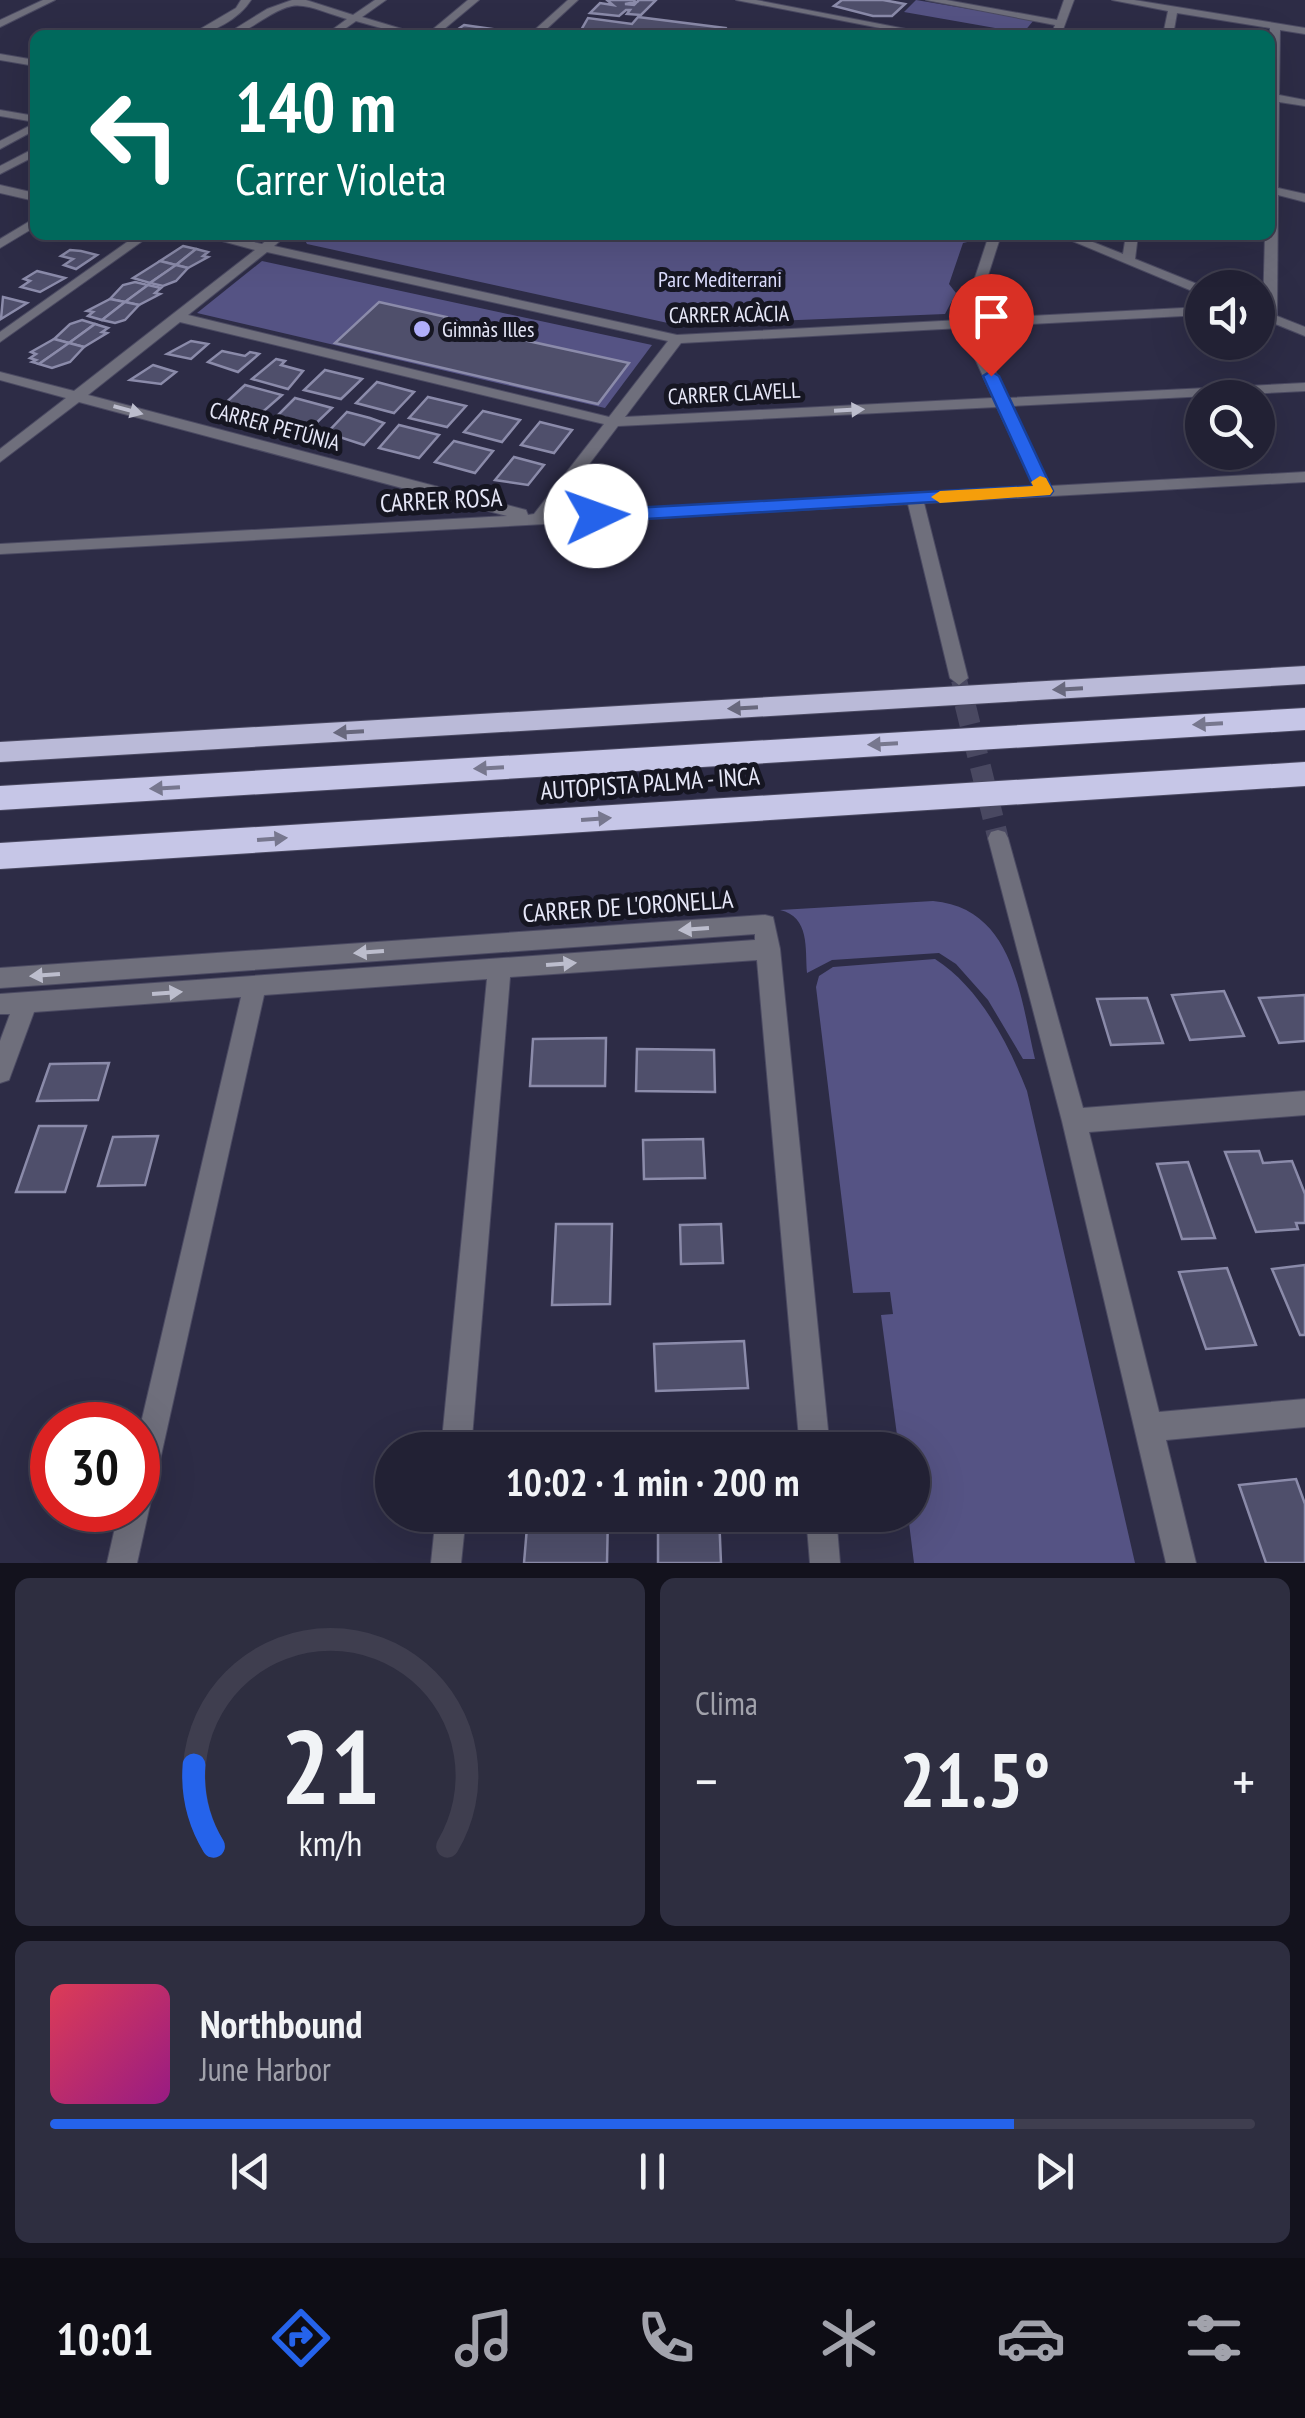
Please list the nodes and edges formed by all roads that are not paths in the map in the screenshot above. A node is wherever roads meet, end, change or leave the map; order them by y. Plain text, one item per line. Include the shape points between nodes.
1 (50, 0) edge
2 (381, 0) edge
3 (474, 0) edge
4 (574, 0) edge
5 (741, 0) edge
6 (931, 0) edge
7 (1069, 0) edge
8 (1117, 0) edge
9 (246, 2) edge
10 (299, 2) edge
11 (270, 6) edge
12 (1174, 9) junction
13 (256, 10) junction
14 (355, 19) junction
15 (1060, 22) junction
16 (0, 24) edge
17 (1275, 26) junction
18 (204, 30) edge
19 (221, 30) edge
20 (237, 30) edge
21 (338, 30) edge
22 (398, 30) edge
23 (437, 30) edge
24 (540, 30) edge
25 (905, 30) edge
26 (1058, 30) edge
27 (1169, 30) edge
28 (1275, 30) edge
29 (1305, 31) edge
30 (0, 57) edge
31 (30, 62) edge
32 (1275, 97) edge
33 (1305, 103) edge
34 (0, 113) edge
35 (30, 121) edge
36 (30, 125) edge
37 (30, 141) edge
38 (0, 146) edge
39 (30, 153) edge
40 (0, 158) edge
41 (0, 172) edge
42 (0, 190) edge
43 (1275, 191) edge
44 (30, 196) edge
45 (1305, 198) edge
46 (30, 225) edge
47 (138, 240) edge
48 (229, 240) edge
49 (275, 240) edge
50 (993, 240) edge
51 (1077, 240) edge
52 (1131, 240) edge
53 (1268, 240) edge
54 (0, 244) edge
55 (265, 248) junction
56 (1128, 260) junction
57 (1267, 270) edge
58 (1185, 283) edge
59 (1185, 312) edge
60 (178, 317) junction
61 (1275, 320) edge
62 (966, 324) junction
63 (1305, 332) edge
64 (0, 338) edge
65 (676, 339) junction
66 (0, 376) edge
67 (1305, 387) edge
68 (77, 396) junction
69 (1004, 402) junction
70 (612, 422) junction
71 (0, 457) edge
72 (1305, 477) edge
73 (1044, 491) junction
74 (915, 498) junction
75 (539, 519) junction
76 (0, 549) edge
77 (1305, 675) edge
78 (959, 678) tunnel mouth
79 (1305, 718) edge
80 (0, 752) edge
81 (1305, 774) edge
82 (0, 798) edge
83 (998, 838) tunnel mouth
84 (0, 856) edge
85 (769, 950) junction
86 (499, 968) junction
87 (0, 978) edge
88 (255, 986) junction
89 (26, 1002) junction
90 (0, 1004) edge
91 (0, 1072) edge
92 (1305, 1102) edge
93 (1074, 1121) junction
94 (160, 1402) edge
95 (1305, 1413) edge
96 (1150, 1427) junction
97 (458, 1432) edge
98 (813, 1432) edge
99 (129, 1532) edge
100 (449, 1532) edge
101 (822, 1532) edge
102 (122, 1563) edge
103 (446, 1563) edge
104 (825, 1563) edge
105 (1181, 1563) edge

1 - 16 street
2 - 14 street
3 - 23 street
4 - 24 street
5 - 25 street
6 - 15 street
7 - 15 street
8 - 12 street
9 - 13 street
9 - 18 street
10 - 11 street
10 - 14 street
11 - 13 street
11 - 20 street
12 - 17 street
12 - 27 street
13 - 19 street
14 - 21 street
14 - 22 street
15 - 26 street
17 - 28 street
17 - 29 street
30 - 31 street
32 - 33 street
34 - 35 street
36 - 38 street
37 - 40 street
39 - 41 street
42 - 44 street
43 - 45 street
46 - 54 street
47 - 64 street
48 - 55 street, CARRER ACÀCIA
49 - 55 street
50 - 62 street
51 - 56 street
52 - 56 street
53 - 57 street
55 - 60 street
55 - 65 street, CARRER ACÀCIA
56 - 58 street
59 - 62 street, CARRER ACÀCIA
60 - 68 street
60 - 70 street, CARRER CLAVELL
61 - 63 street
62 - 65 street, CARRER ACÀCIA
62 - 69 street
65 - 70 street
66 - 68 street, CARRER PETÚNIA
67 - 69 street, CARRER CLAVELL
68 - 71 street
68 -> 75 street, CARRER PETÚNIA
70 -> 69 street, CARRER CLAVELL
69 - 73 street
70 - 75 street
72 - 73 street, CARRER ROSA
73 - 74 street, CARRER ROSA
74 - 75 street, CARRER ROSA
74 - 78 street
75 - 76 street, CARRER ROSA
77 -> 80 highway
79 -> 82 highway, AUTOPISTA PALMA - INCA
84 -> 81 highway, AUTOPISTA PALMA - INCA
83 - 93 street
86 -> 85 street
85 -> 87 street, CARRER DE L'ORONELLA via 765,924
85 - 98 street
86 - 88 street
86 - 97 street
89 -> 88 street
88 - 94 street
89 - 90 street
89 - 91 street
92 - 93 street
93 - 96 street
95 - 96 street
96 - 105 street
99 - 102 street
100 - 103 street
101 - 104 street

